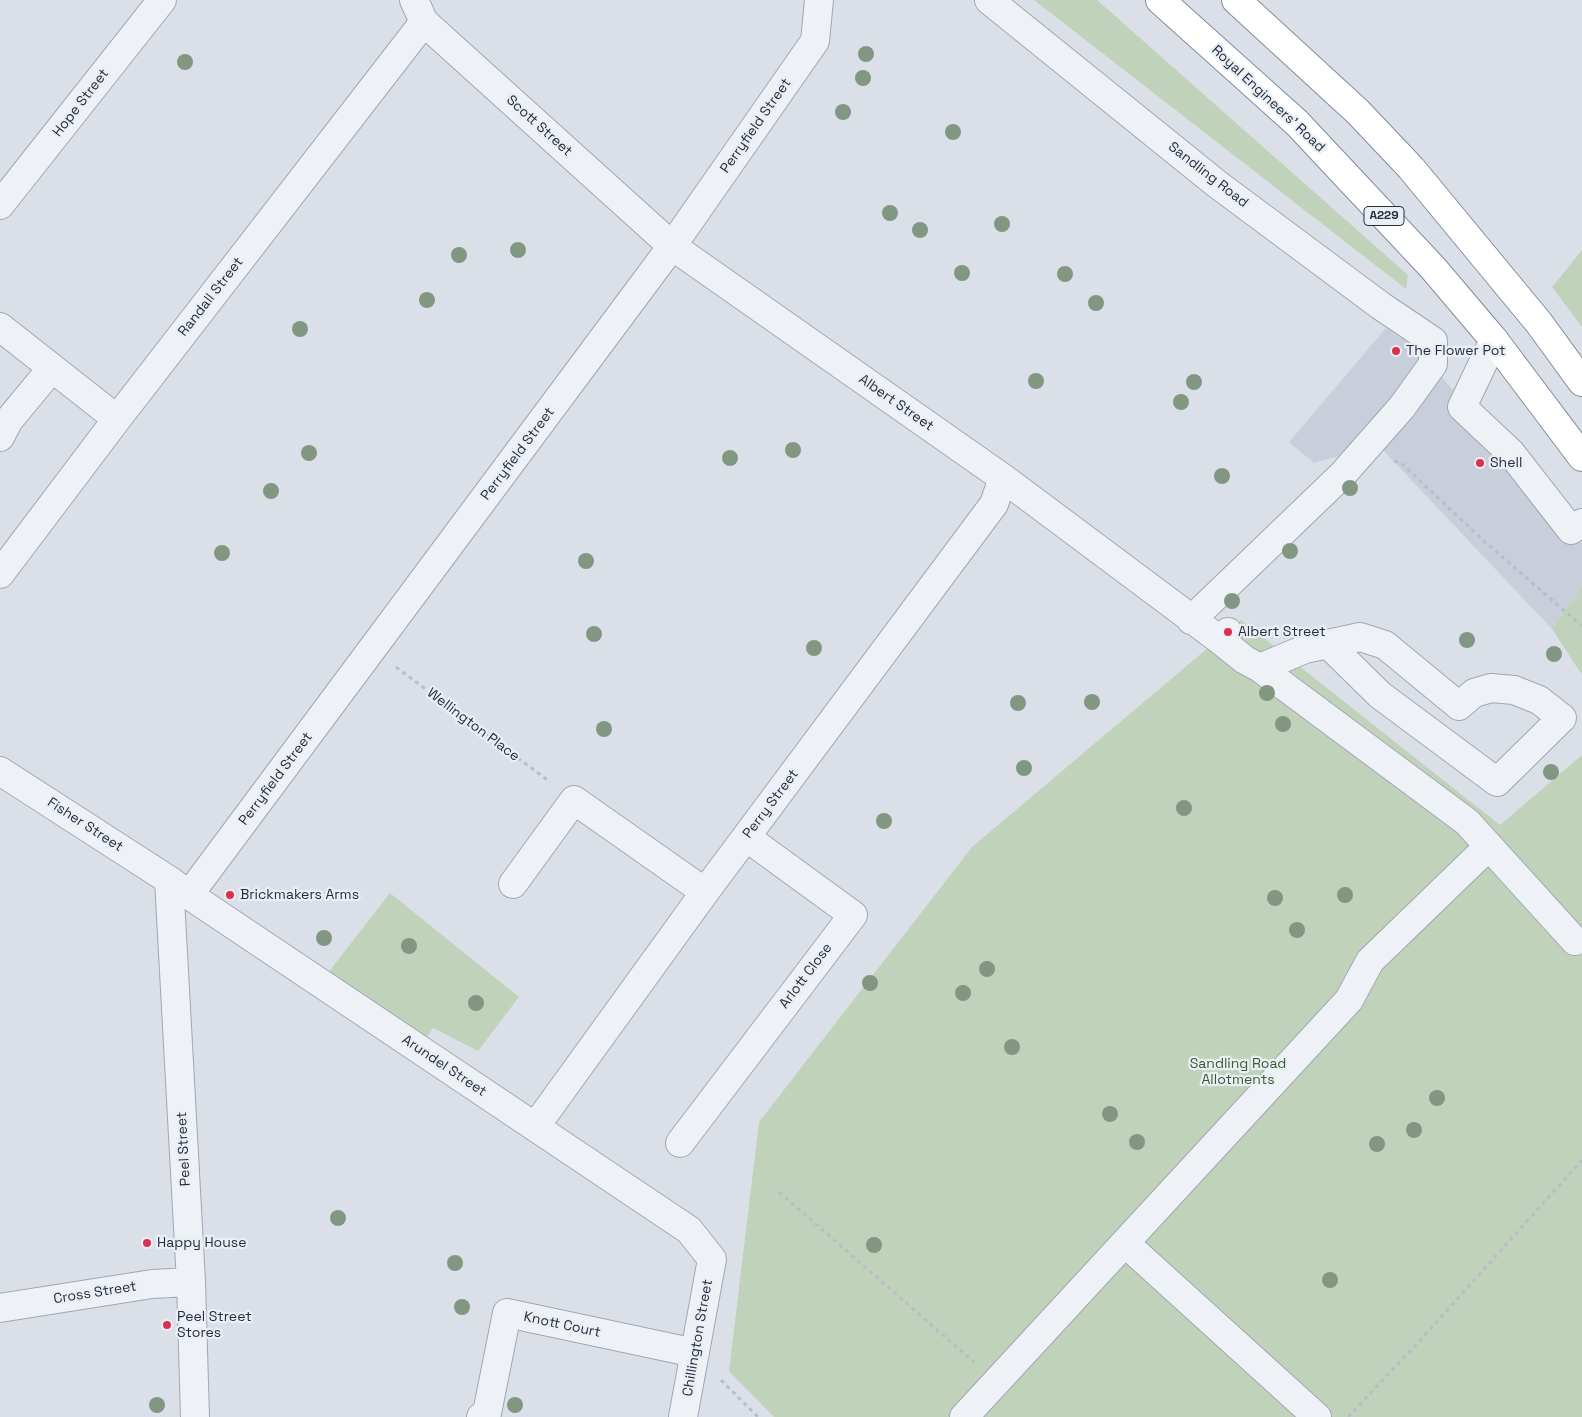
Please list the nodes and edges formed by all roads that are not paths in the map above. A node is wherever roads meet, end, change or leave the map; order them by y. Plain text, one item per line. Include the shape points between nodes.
1 (162, 0) edge
2 (820, 0) edge
3 (988, 0) edge
4 (1160, 0) edge
5 (1236, 0) edge
6 (419, 11) edge
7 (0, 205) edge
8 (672, 246) junction
9 (0, 327) edge
10 (1494, 340) junction
11 (52, 368) junction
12 (1582, 382) edge
13 (117, 419) junction
14 (0, 436) edge
15 (1582, 457) edge
16 (1003, 478) junction
17 (1582, 523) edge
18 (0, 574) edge
19 (1191, 620) junction
20 (1328, 644) junction
21 (1260, 668) junction
22 (0, 771) edge
23 (746, 837) junction
24 (1489, 846) junction
25 (513, 884) dead end
26 (179, 888) junction
27 (705, 892) junction
28 (1575, 941) dead end
29 (535, 1127) junction
30 (680, 1143) dead end
31 (1125, 1243) junction
32 (712, 1259) joint
33 (190, 1282) junction
34 (0, 1308) edge
35 (695, 1353) junction
36 (195, 1417) edge
37 (481, 1417) edge
38 (683, 1417) edge
39 (964, 1417) edge
40 (1316, 1417) edge

1 - 7 street, Hope Street
2 - 8 street, Perryfield Street via 815,41
3 - 19 street, Sandling Road via 1217,184 1433,341 1433,364 1402,407 1336,480
4 - 10 highway, Royal Engineers' Road / A229 via 1297,123
5 - 12 highway via 1358,112 1411,168 1539,323
6 - 8 street, Scott Street
6 - 13 street, Randall Street
8 - 16 street, Albert Street
8 - 26 street, Perryfield Street via 372,649
9 - 11 street
10 - 15 highway, Royal Engineers' Road / A229
10 - 17 street via 1462,407 1511,453 1571,530
11 - 13 street
11 - 14 street via 9,420
13 - 18 street, Randall Street
16 - 19 street, Albert Street
16 - 23 street, Perry Street via 994,504
19 - 21 street, Albert Street via 1224,636 1245,660
20 - 20 street via 1360,637 1385,645 1459,706 1474,693 1491,688 1514,690 1539,700 1562,718 1497,782 1380,695
20 - 21 street via 1305,649
21 - 24 street, Albert Street via 1467,822
22 - 26 street, Fisher Street
23 - 27 street, Perry Street
23 - 30 street, Arlott Close via 853,914
24 - 28 street, Albert Street
24 - 31 street via 1370,961 1349,1000
25 - 27 street via 574,800
26 - 29 street, Arundel Street
26 - 33 street, Peel Street
27 - 29 street, Perry Street
29 - 32 street, Arundel Street via 690,1230
31 - 39 street
31 - 40 street
32 - 35 street, Chillington Street
33 - 34 street, Cross Street via 152,1284
33 - 36 street, Peel Street
35 - 37 street, Knott Court via 507,1313 487,1413
35 - 38 street, Chillington Street

